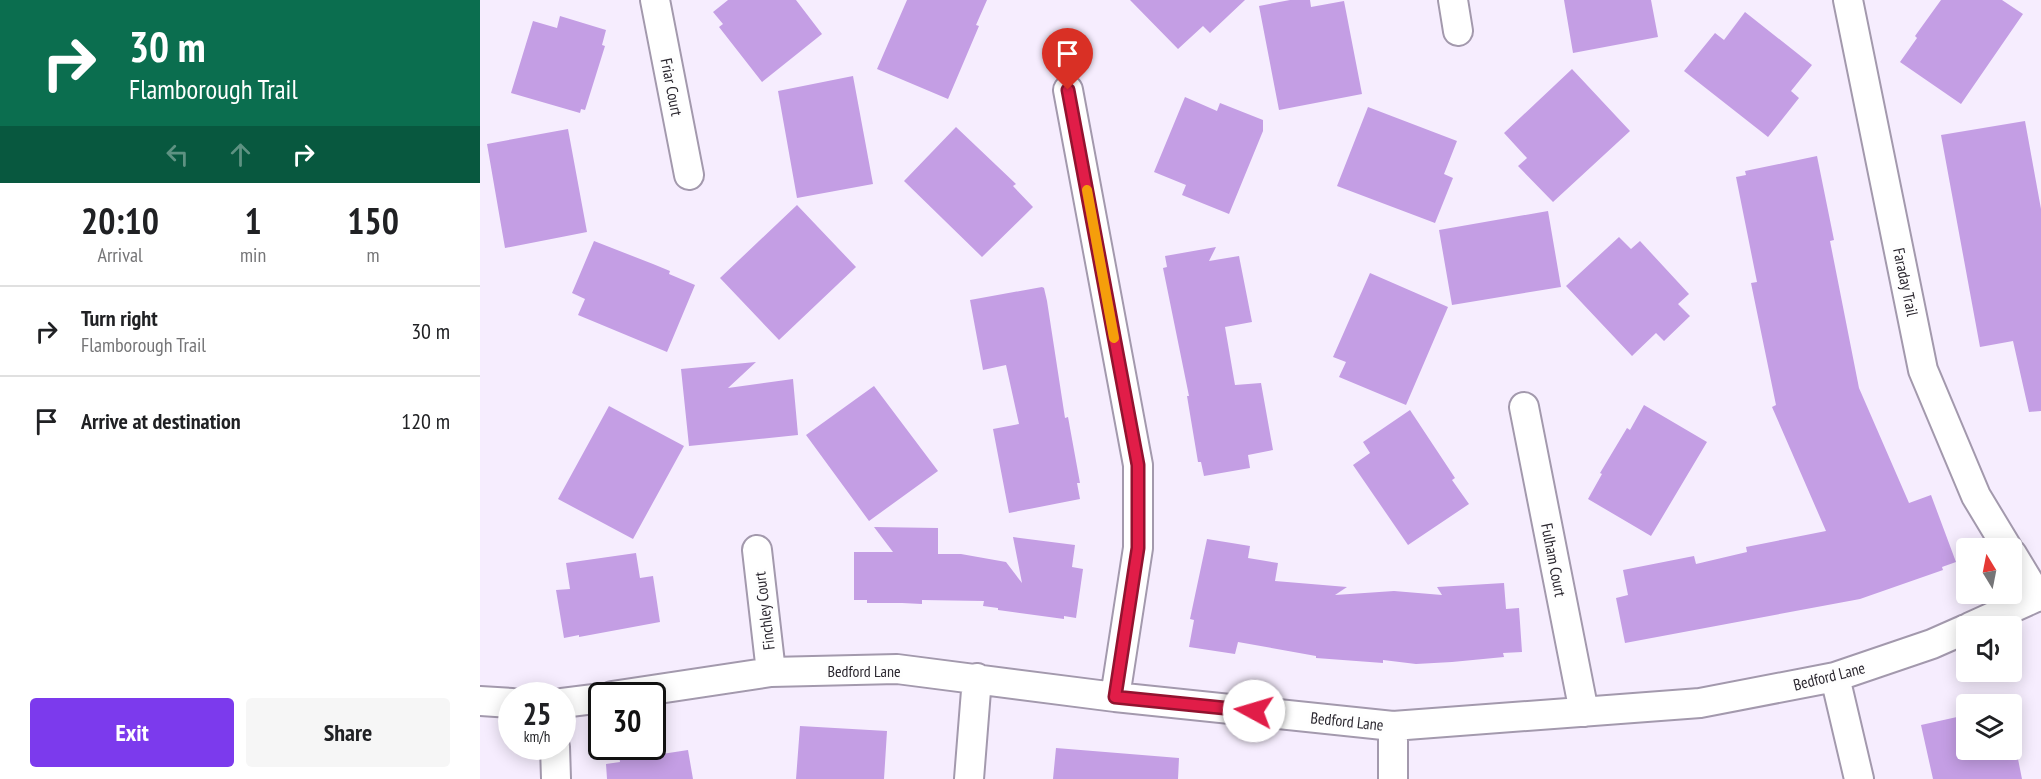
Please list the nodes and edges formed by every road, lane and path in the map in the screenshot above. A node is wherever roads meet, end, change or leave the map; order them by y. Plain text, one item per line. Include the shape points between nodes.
1 (655, 0) edge
2 (1453, 0) edge
3 (1848, 0) edge
4 (1458, 31) dead end
5 (1068, 90) dead end
6 (688, 175) dead end
7 (1524, 407) dead end
8 (2001, 538) edge
9 (757, 550) dead end
10 (2022, 570) edge
11 (2039, 596) edge
12 (1995, 616) edge
13 (1956, 633) edge
14 (771, 672) junction
15 (1835, 677) junction
16 (977, 678) junction
17 (666, 688) edge
18 (1115, 697) junction
19 (480, 701) edge
20 (498, 702) edge
21 (1584, 712) junction
22 (1393, 726) junction
23 (555, 760) edge
24 (556, 779) edge
25 (969, 779) edge
26 (1393, 779) edge
27 (1859, 779) edge

1 - 6 street, Friar Court
2 - 4 street
3 - 8 street, Faraday Trail via 1923,370 1976,496
5 - 18 street via 1138,465 1138,548
7 - 21 street, Fulham Court
9 - 14 street, Finchley Court
10 - 11 street
11 - 12 street, Bedford Lane
13 - 15 street, Bedford Lane
14 - 16 street, Bedford Lane via 897,669
14 - 17 street, Bedford Lane
15 - 21 street, Bedford Lane via 1700,703
15 - 27 street
16 - 18 street, Bedford Lane
16 - 25 street
18 - 22 street, Bedford Lane
19 - 20 street
21 - 22 street, Bedford Lane
22 - 26 street
23 - 24 street

